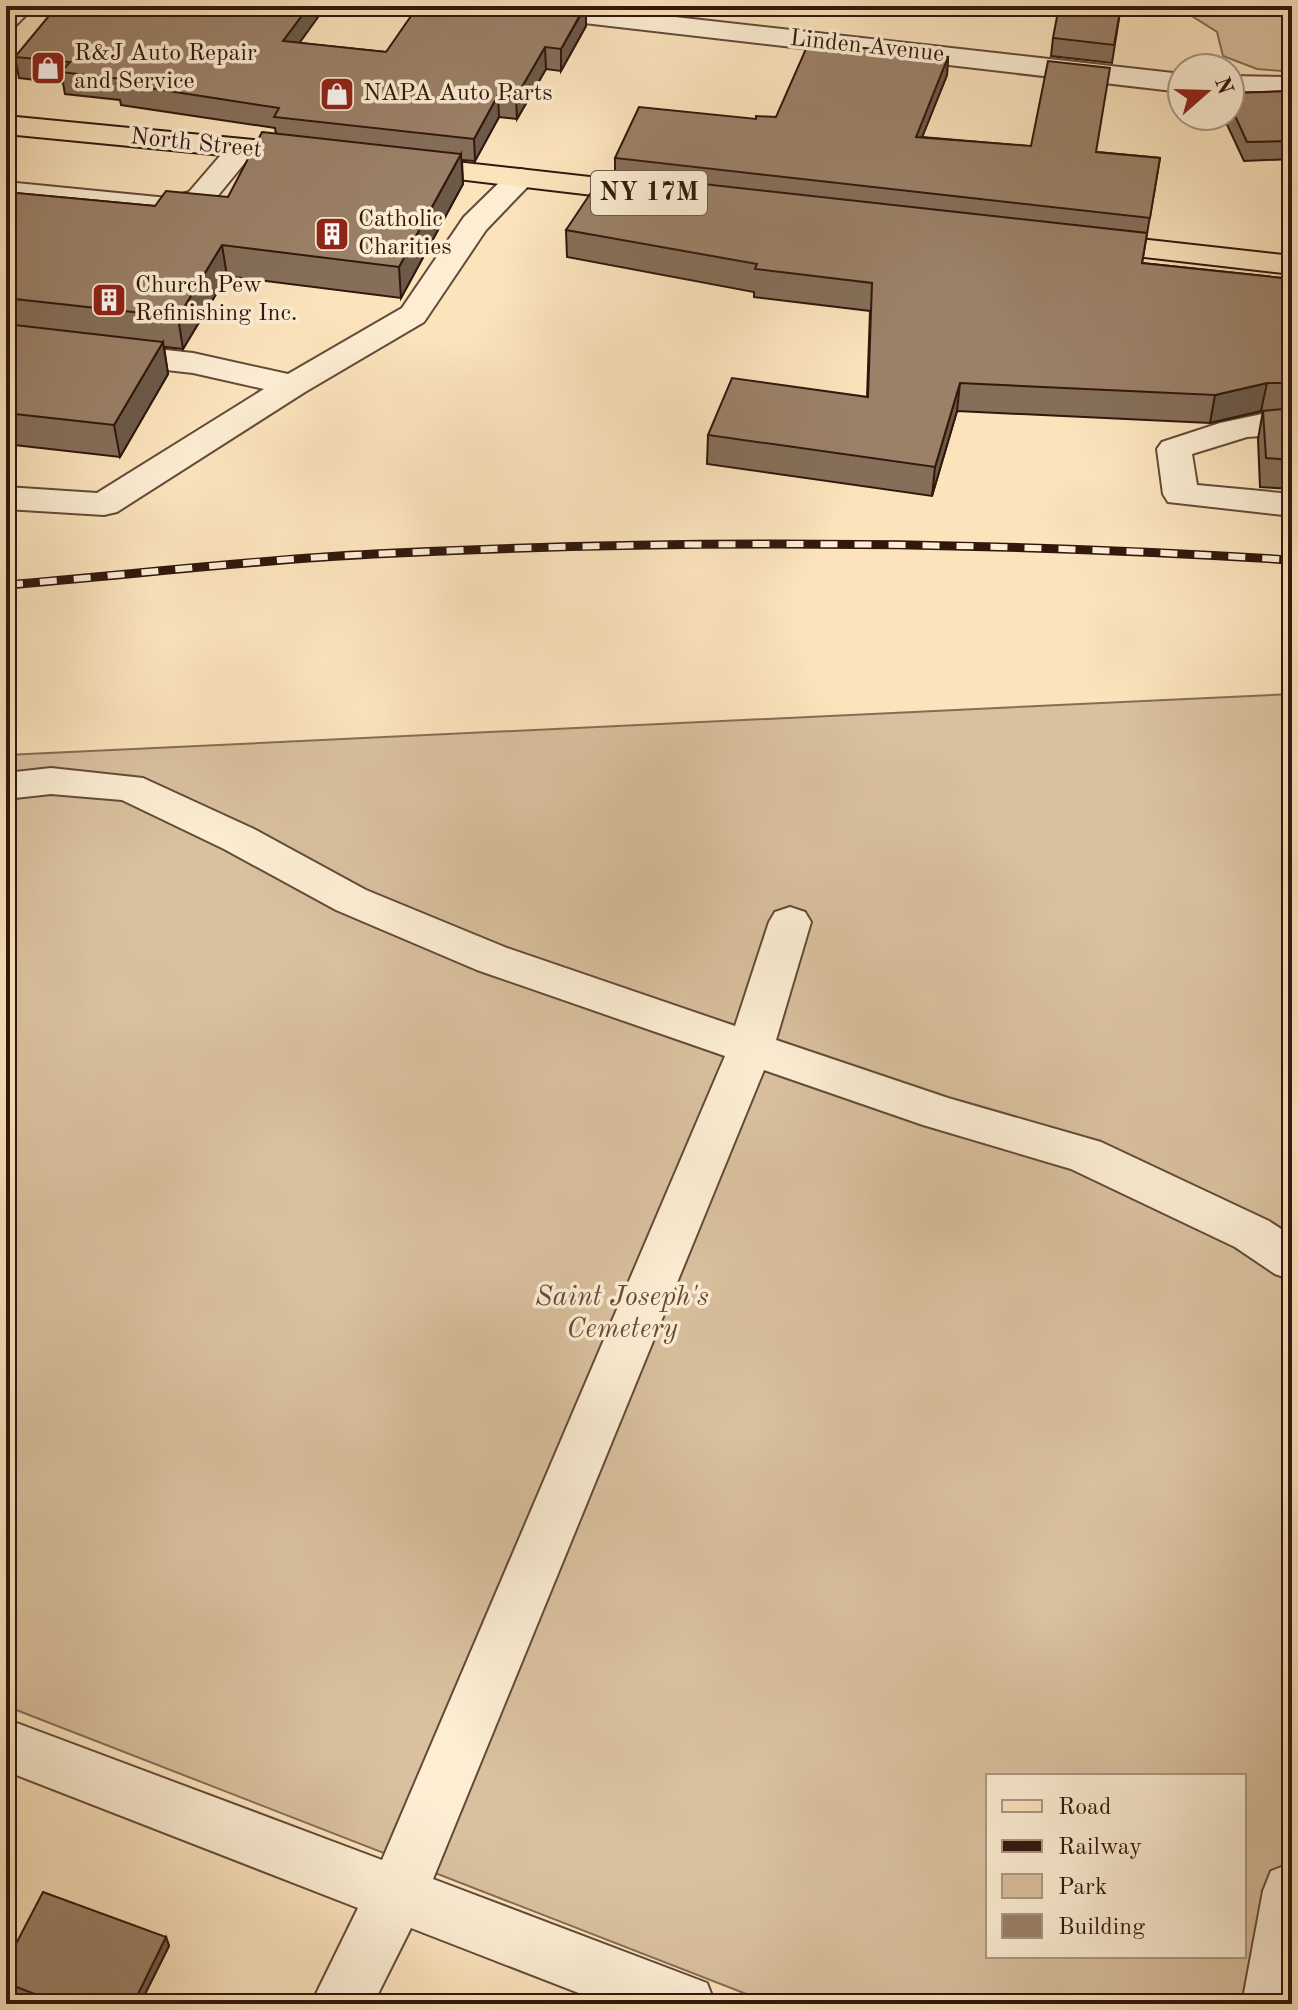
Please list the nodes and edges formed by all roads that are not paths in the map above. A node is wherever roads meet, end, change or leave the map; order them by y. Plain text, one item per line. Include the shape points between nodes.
1 (21, 6) edge
2 (505, 6) edge
3 (6, 19) edge
4 (1166, 81) edge
5 (1246, 85) edge
6 (1292, 86) edge
7 (6, 125) edge
8 (242, 148) junction
9 (348, 159) edge
10 (380, 163) edge
11 (521, 178) junction
12 (6, 191) edge
13 (678, 196) edge
14 (1056, 239) edge
15 (1292, 265) edge
16 (6, 342) edge
17 (293, 385) junction
18 (1292, 424) edge
19 (6, 498) edge
20 (1292, 505) edge
21 (6, 786) edge
22 (790, 922) dead end
23 (750, 1050) junction
24 (1292, 1261) edge
25 (6, 1745) edge
26 (1292, 1891) edge
27 (398, 1892) junction
28 (341, 2004) edge
29 (685, 2004) edge
30 (1272, 2004) edge

1 - 3 street
2 - 4 street, Linden Avenue
5 - 6 street
7 - 8 main road, North Street
8 - 9 main road, North Street
8 - 12 street via 200,198 169,207
10 - 11 main road, NY 17M
11 - 13 main road, NY 17M
11 - 17 street via 475,224 413,315
14 - 15 main road
16 - 17 street via 193,363
17 - 19 street via 104,504
18 - 20 street via 1275,422 1174,449 1181,494
21 - 23 street via 51,781 129,787 351,900 492,959
22 - 23 street
23 - 24 street via 1085,1155 1252,1234
23 - 27 street
25 - 27 street
26 - 30 street
27 - 28 street
27 - 29 street

